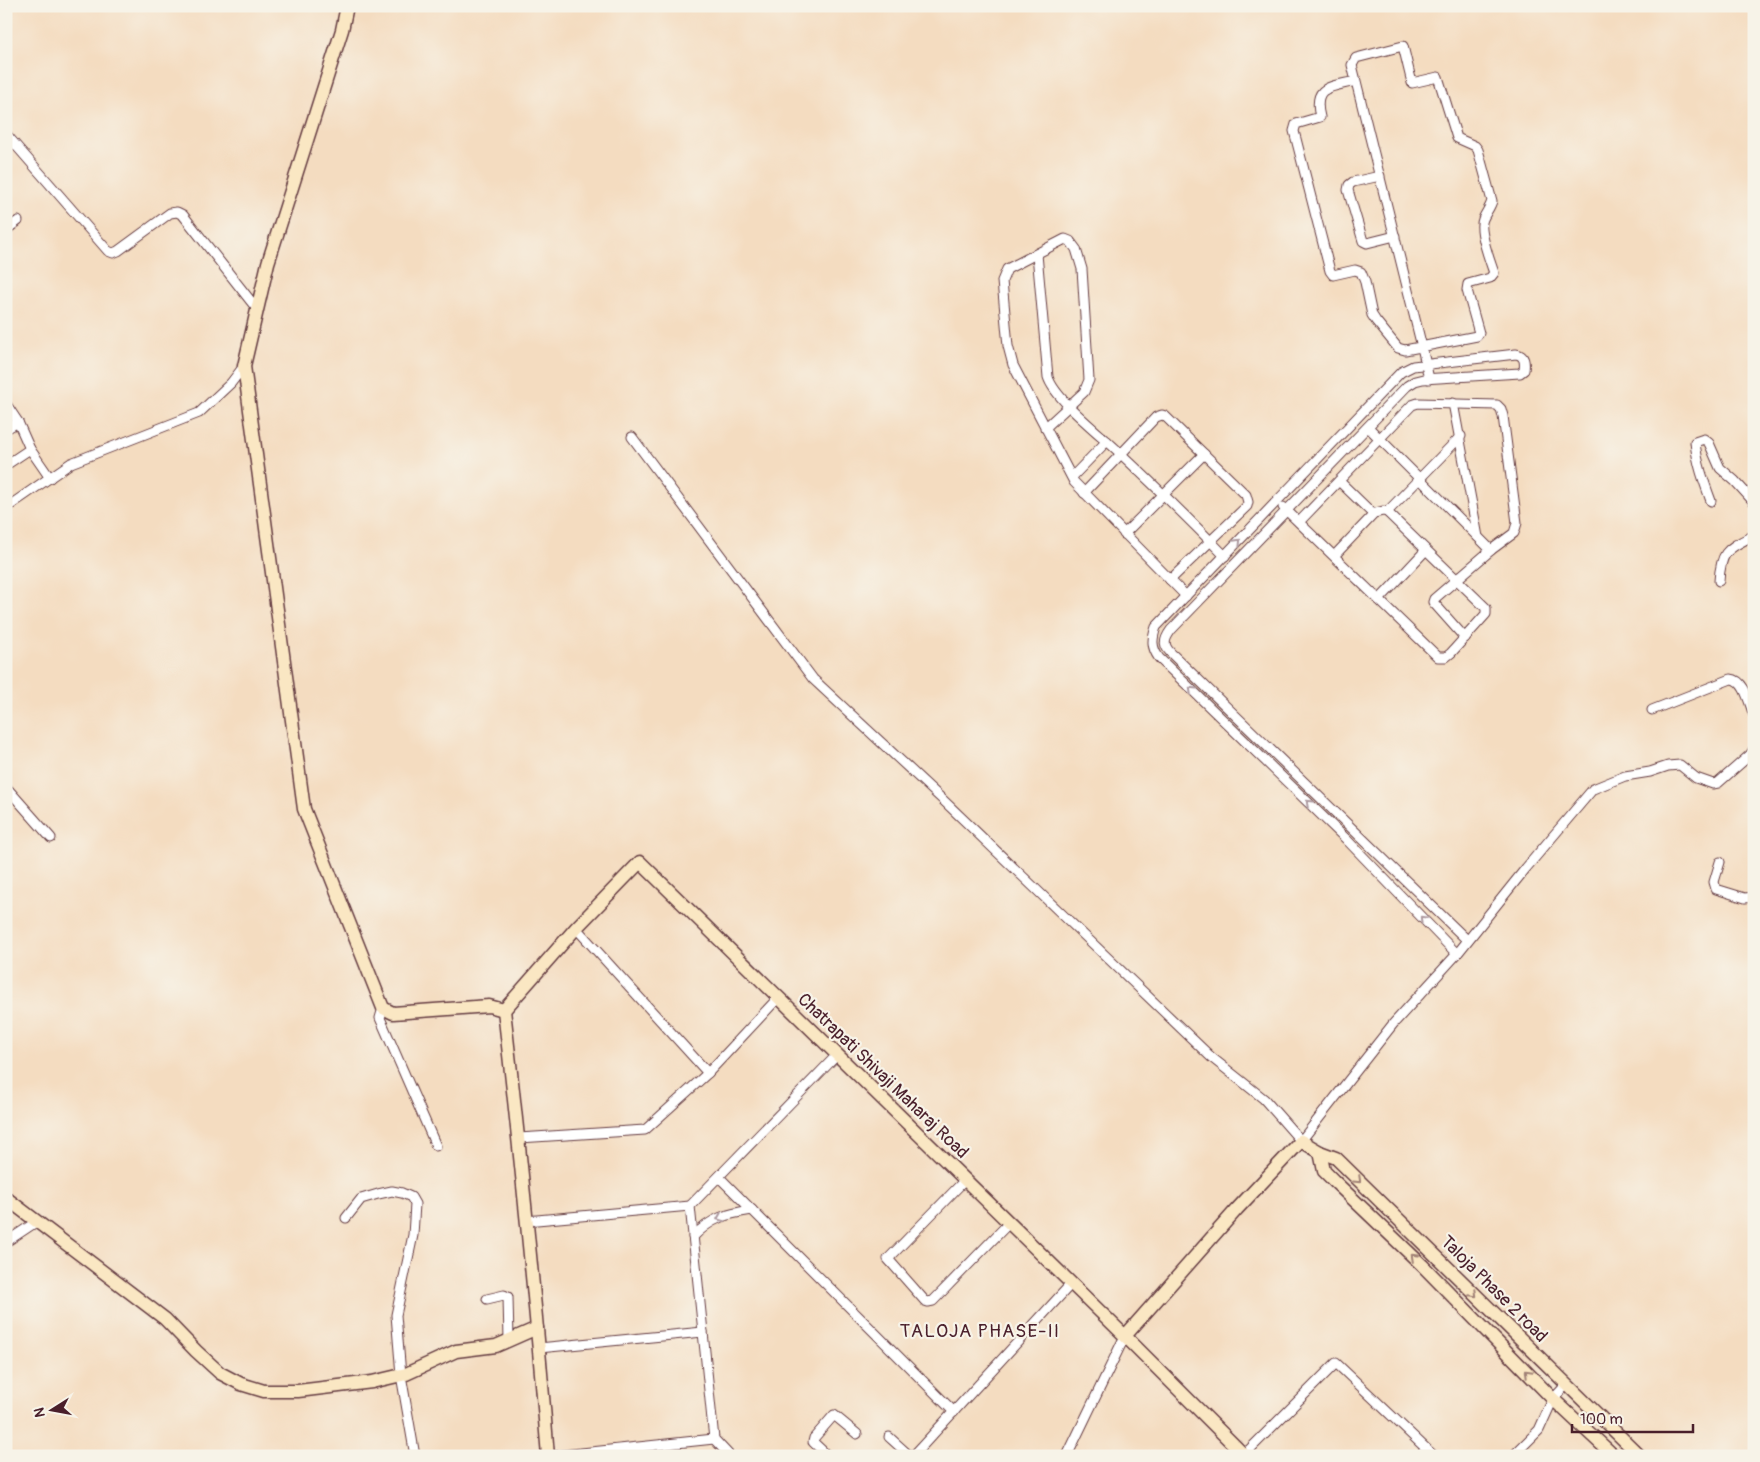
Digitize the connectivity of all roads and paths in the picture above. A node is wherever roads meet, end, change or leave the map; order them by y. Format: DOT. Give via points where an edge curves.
graph roads {
  1 [pos="347,6"];
  2 [pos="1356,81"];
  3 [pos="6,134"];
  4 [pos="1380,176"];
  5 [pos="18,221"];
  6 [pos="6,230"];
  7 [pos="1395,236"];
  8 [pos="1037,254"];
  9 [pos="257,309"];
  10 [pos="1422,347"];
  11 [pos="1494,358"];
  12 [pos="1427,365"];
  13 [pos="244,366"];
  14 [pos="1496,376"];
  15 [pos="1429,379"];
  16 [pos="1454,403"];
  17 [pos="6,404"];
  18 [pos="1070,406"];
  19 [pos="18,422"];
  20 [pos="1368,427"];
  21 [pos="1045,428"];
  22 [pos="6,429"];
  23 [pos="1461,436"];
  24 [pos="632,437"];
  25 [pos="1379,438"];
  26 [pos="1107,441"];
  27 [pos="30,449"];
  28 [pos="1121,454"];
  29 [pos="1204,454"];
  30 [pos="6,465"];
  31 [pos="1072,477"];
  32 [pos="50,478"];
  33 [pos="1420,479"];
  34 [pos="1339,481"];
  35 [pos="1084,493"];
  36 [pos="1163,494"];
  37 [pos="1711,501"];
  38 [pos="1277,502"];
  39 [pos="1754,502"];
  40 [pos="6,508"];
  41 [pos="1286,510"];
  42 [pos="1387,512"];
  43 [pos="1374,514"];
  44 [pos="1299,522"];
  45 [pos="1124,534"];
  46 [pos="1754,535"];
  47 [pos="1478,537"];
  48 [pos="1211,541"];
  49 [pos="1426,550"];
  50 [pos="1491,550"];
  51 [pos="1225,556"];
  52 [pos="1334,556"];
  53 [pos="1170,580"];
  54 [pos="1457,580"];
  55 [pos="1719,581"];
  56 [pos="1186,596"];
  57 [pos="1379,600"];
  58 [pos="1465,638"];
  59 [pos="1164,643"];
  60 [pos="1152,644"];
  61 [pos="1652,710"];
  62 [pos="1754,715"];
  63 [pos="1754,749"];
  64 [pos="6,787"];
  65 [pos="52,838"];
  66 [pos="1720,862"];
  67 [pos="1754,897"];
  68 [pos="576,928"];
  69 [pos="1468,940"];
  70 [pos="1457,954"];
  71 [pos="778,998"];
  72 [pos="383,1008"];
  73 [pos="504,1010"];
  74 [pos="837,1055"];
  75 [pos="708,1073"];
  76 [pos="518,1138"];
  77 [pos="1301,1140"];
  78 [pos="436,1146"];
  79 [pos="1320,1152"];
  80 [pos="719,1177"];
  81 [pos="964,1180"];
  82 [pos="6,1198"];
  83 [pos="690,1206"];
  84 [pos="752,1210"];
  85 [pos="346,1218"];
  86 [pos="526,1221"];
  87 [pos="36,1222"];
  88 [pos="1009,1223"];
  89 [pos="693,1237"];
  90 [pos="6,1242"];
  91 [pos="1071,1284"];
  92 [pos="486,1299"];
  93 [pos="537,1328"];
  94 [pos="703,1332"];
  95 [pos="1125,1336"];
  96 [pos="509,1340"];
  97 [pos="539,1348"];
  98 [pos="401,1375"];
  99 [pos="1566,1386"];
  100 [pos="1554,1399"];
  101 [pos="954,1412"];
  102 [pos="857,1434"];
  103 [pos="889,1437"];
  104 [pos="714,1440"];
  105 [pos="655,1445"];
  106 [pos="1244,1455"];
  107 [pos="415,1456"];
  108 [pos="548,1456"];
  109 [pos="553,1456"];
  110 [pos="655,1456"];
  111 [pos="730,1456"];
  112 [pos="828,1456"];
  113 [pos="912,1456"];
  114 [pos="1067,1456"];
  115 [pos="1434,1456"];
  116 [pos="1513,1456"];
  117 [pos="1614,1456"];
  118 [pos="1640,1456"];
  1 -- 9 [label="street"];
  2 -- 4 [label="street"];
  2 -- 10 [label="street" via="1326,88 1316,103 1320,117 1296,124 1295,140 1330,271 1333,275 1355,270 1360,272 1376,322 1398,348"];
  2 -- 10 [label="street" via="1352,66 1356,58 1403,46 1412,83 1438,78 1457,138 1478,150 1492,201 1482,220 1482,228 1494,273 1490,278 1468,284 1467,290 1479,333"];
  3 -- 9 [label="street" via="108,251 118,251 170,213 177,212 183,215"];
  4 -- 7 [label="street"];
  4 -- 7 [label="street" via="1353,182 1348,190 1363,241 1367,243"];
  5 -- 6 [label="street"];
  7 -- 10 [label="street"];
  8 -- 18 [label="street" via="1048,376"];
  8 -- 18 [label="street" via="1068,239 1076,250 1082,269 1089,380 1084,392"];
  8 -- 21 [label="street" via="1007,269 1002,281 1010,356"];
  9 -- 13 [label="street"];
  10 -- 12 [label="street"];
  11 -- 12 [label="street"];
  11 -- 14 [label="street"];
  11 -- 14 [label="street" via="1520,355 1525,364 1520,373"];
  12 -- 15 [label="street"];
  12 -- 38 [label="street" via="1413,366 1401,372"];
  13 -- 32 [label="street" via="199,413 71,463"];
  13 -- 72 [label="street" via="304,809"];
  14 -- 15 [label="street"];
  15 -- 20 [label="street" via="1407,386"];
  16 -- 23 [label="street"];
  16 -- 25 [label="street" via="1412,405"];
  16 -- 50 [label="street" via="1491,404 1501,409 1517,523 1514,533"];
  17 -- 19 [label="street"];
  18 -- 21 [label="street"];
  18 -- 26 [label="street"];
  19 -- 22 [label="street"];
  19 -- 27 [label="street"];
  20 -- 25 [label="street"];
  20 -- 41 [label="street"];
  21 -- 31 [label="street"];
  23 -- 33 [label="street"];
  23 -- 47 [label="street"];
  24 -- 77 [label="street" via="813,679 1211,1057 1264,1099"];
  25 -- 33 [label="street"];
  25 -- 34 [label="street"];
  26 -- 28 [label="street"];
  26 -- 31 [label="street"];
  27 -- 30 [label="street"];
  27 -- 32 [label="street"];
  28 -- 29 [label="street" via="1162,415"];
  28 -- 35 [label="street"];
  28 -- 36 [label="street"];
  29 -- 36 [label="street"];
  29 -- 48 [label="street" via="1246,495 1248,502"];
  31 -- 35 [label="street"];
  32 -- 40 [label="street"];
  33 -- 42 [label="street"];
  33 -- 47 [label="street"];
  34 -- 43 [label="street"];
  34 -- 44 [label="street"];
  35 -- 45 [label="street"];
  36 -- 45 [label="street"];
  36 -- 48 [label="street"];
  37 -- 39 [label="street" via="1695,442 1704,438 1720,468"];
  38 -- 41 [label="street"];
  51 -- 38 [label="street, one-way"];
  41 -- 44 [label="street"];
  41 -- 59 [label="street" via="1171,630"];
  42 -- 43 [label="street"];
  42 -- 49 [label="street"];
  43 -- 52 [label="street"];
  44 -- 52 [label="street"];
  45 -- 53 [label="street"];
  46 -- 55 [label="street" via="1726,552 1720,562"];
  47 -- 50 [label="street"];
  48 -- 51 [label="street"];
  48 -- 53 [label="street"];
  49 -- 54 [label="street"];
  49 -- 57 [label="street"];
  50 -- 54 [label="street"];
  51 -- 56 [label="street"];
  52 -- 57 [label="street"];
  53 -- 56 [label="street"];
  54 -- 58 [label="street" via="1487,612"];
  54 -- 58 [label="street" via="1433,602"];
  56 -- 60 [label="street" via="1156,627"];
  57 -- 58 [label="street" via="1438,657 1446,657"];
  59 -- 60 [label="street"];
  59 -- 69 [label="street"];
  70 -- 60 [label="street, one-way" via="1346,839 1159,658"];
  61 -- 62 [label="street" via="1731,679 1741,683"];
  63 -- 69 [label="street" via="1718,783 1696,778 1680,765 1625,776 1593,789"];
  64 -- 65 [label="street"];
  66 -- 67 [label="street" via="1714,882 1716,889 1745,898"];
  68 -- 71 [label="street, Chatrapati Shivaji Maharaj Road" via="640,862"];
  68 -- 73 [label="street, Chatrapati Shivaji Maharaj Road"];
  68 -- 75 [label="street"];
  69 -- 70 [label="street"];
  70 -- 77 [label="street" via="1393,1024"];
  71 -- 74 [label="street, Chatrapati Shivaji Maharaj Road"];
  71 -- 75 [label="street"];
  72 -- 73 [label="street" via="393,1014 489,1006"];
  72 -- 78 [label="street" via="380,1018"];
  73 -- 76 [label="street"];
  74 -- 80 [label="street"];
  74 -- 81 [label="street, Chatrapati Shivaji Maharaj Road"];
  75 -- 76 [label="street" via="645,1130"];
  76 -- 86 [label="street"];
  77 -- 79 [label="street, Taloja Phase 2 road"];
  77 -- 95 [label="street"];
  79 -- 99 [label="street, Taloja Phase 2 road, one-way" via="1336,1158"];
  100 -- 79 [label="street, Taloja Phase 2 road, one-way" via="1324,1171"];
  80 -- 83 [label="street"];
  80 -- 84 [label="street"];
  81 -- 88 [label="street, Chatrapati Shivaji Maharaj Road"];
  81 -- 88 [label="street" via="888,1260 925,1301 932,1301"];
  82 -- 87 [label="street"];
  83 -- 86 [label="street"];
  83 -- 89 [label="street"];
  84 -- 89 [label="street, one-way" via="717,1218"];
  84 -- 101 [label="street"];
  85 -- 98 [label="street" via="361,1199 392,1191 411,1197 415,1204 413,1234 396,1315"];
  86 -- 93 [label="street"];
  87 -- 90 [label="street"];
  87 -- 98 [label="street" via="166,1319 220,1373 241,1384 264,1391 298,1391"];
  88 -- 91 [label="street, Chatrapati Shivaji Maharaj Road"];
  89 -- 94 [label="street"];
  91 -- 95 [label="street, Chatrapati Shivaji Maharaj Road"];
  91 -- 101 [label="street"];
  92 -- 96 [label="street" via="508,1297"];
  93 -- 96 [label="street"];
  93 -- 97 [label="street"];
  94 -- 97 [label="street"];
  94 -- 104 [label="street"];
  95 -- 106 [label="street, Chatrapati Shivaji Maharaj Road"];
  95 -- 114 [label="street"];
  96 -- 98 [label="street" via="496,1346 456,1351"];
  97 -- 108 [label="street"];
  98 -- 107 [label="street"];
  99 -- 100 [label="street"];
  99 -- 118 [label="street, Taloja Phase 2 road"];
  100 -- 116 [label="street" via="1539,1430"];
  100 -- 117 [label="street, Taloja Phase 2 road"];
  101 -- 113 [label="street"];
  102 -- 112 [label="street" via="834,1415 813,1442"];
  103 -- 113 [label="street"];
  104 -- 105 [label="street"];
  104 -- 111 [label="street"];
  105 -- 109 [label="street"];
  105 -- 110 [label="street"];
  106 -- 115 [label="street" via="1336,1363"];
}
